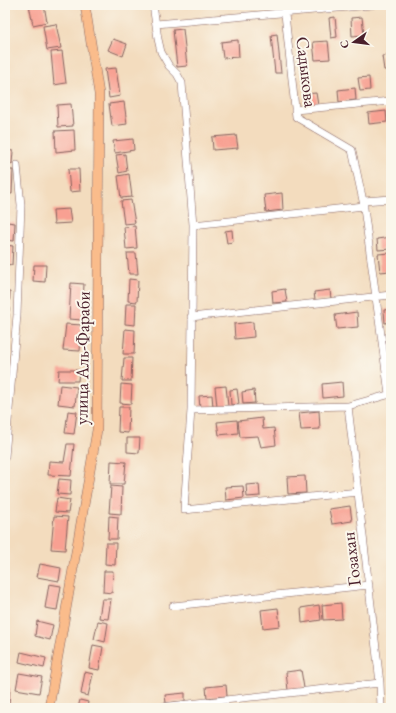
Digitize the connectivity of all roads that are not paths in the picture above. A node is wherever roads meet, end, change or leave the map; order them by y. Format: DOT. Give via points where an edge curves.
graph roads {
  1 [pos="85,5"];
  2 [pos="154,5"];
  3 [pos="372,5"];
  4 [pos="284,8"];
  5 [pos="156,24"];
  6 [pos="391,101"];
  7 [pos="295,110"];
  8 [pos="17,165"];
  9 [pos="391,199"];
  10 [pos="364,204"];
  11 [pos="193,225"];
  12 [pos="391,295"];
  13 [pos="376,297"];
  14 [pos="192,317"];
  15 [pos="8,391"];
  16 [pos="390,394"];
  17 [pos="348,406"];
  18 [pos="191,410"];
  19 [pos="5,457"];
  20 [pos="358,492"];
  21 [pos="369,585"];
  22 [pos="173,606"];
  23 [pos="380,683"];
  24 [pos="49,708"];
  25 [pos="152,708"];
  26 [pos="380,708"];
  1 -- 24 [label="main road, улица Аль-Фараби" via="100,94 97,430"];
  2 -- 5 [label="street"];
  3 -- 4 [label="street"];
  4 -- 5 [label="street"];
  4 -- 7 [label="street, Садыкова"];
  5 -- 11 [label="street" via="161,52 168,66 182,83"];
  6 -- 7 [label="street"];
  7 -- 10 [label="street, Садыкова" via="296,117 352,150"];
  8 -- 15 [label="street" via="21,204 17,315"];
  9 -- 10 [label="street"];
  10 -- 11 [label="street"];
  10 -- 13 [label="street, Садыкова"];
  11 -- 14 [label="street"];
  12 -- 13 [label="street"];
  13 -- 14 [label="street"];
  13 -- 16 [label="street, Садыкова"];
  14 -- 18 [label="street"];
  15 -- 19 [label="street"];
  16 -- 17 [label="street"];
  17 -- 18 [label="street"];
  17 -- 20 [label="street, Гозахан"];
  18 -- 20 [label="street" via="184,510"];
  20 -- 21 [label="street, Гозахан"];
  21 -- 22 [label="street"];
  21 -- 23 [label="street, Гозахан"];
  23 -- 25 [label="street"];
  23 -- 26 [label="street, Гозахан"];
}
